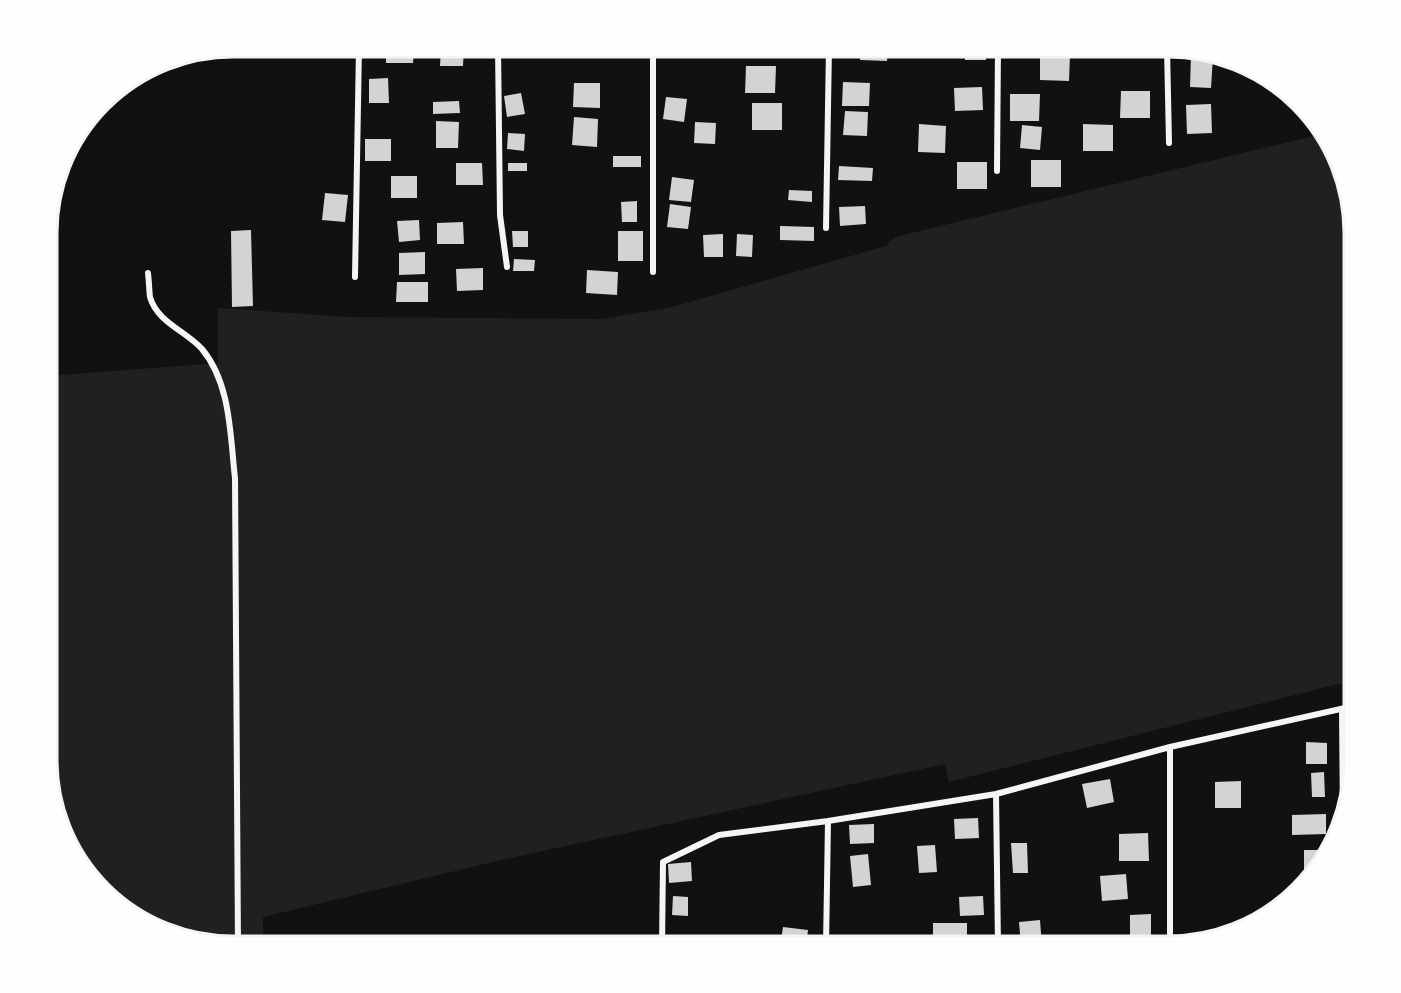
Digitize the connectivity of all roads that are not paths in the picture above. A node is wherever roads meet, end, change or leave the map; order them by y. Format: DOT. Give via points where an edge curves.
graph roads {
  1 [pos="359,57"];
  2 [pos="498,57"];
  3 [pos="654,57"];
  4 [pos="829,57"];
  5 [pos="998,57"];
  6 [pos="1167,57"];
  7 [pos="1169,143"];
  8 [pos="997,171"];
  9 [pos="826,228"];
  10 [pos="507,267"];
  11 [pos="653,272"];
  12 [pos="148,273"];
  13 [pos="355,277"];
  14 [pos="1342,709"];
  15 [pos="1170,747"];
  16 [pos="1343,782"];
  17 [pos="996,794"];
  18 [pos="828,821"];
  19 [pos="238,936"];
  20 [pos="662,936"];
  21 [pos="826,936"];
  22 [pos="998,936"];
  23 [pos="1170,936"];
  1 -- 13 [label="street"];
  2 -- 10 [label="street" via="500,215"];
  3 -- 11 [label="street"];
  4 -- 9 [label="street"];
  5 -- 8 [label="street"];
  6 -- 7 [label="street"];
  12 -- 19 [label="street" via="151,298 161,315 202,349 219,379 227,407 235,478"];
  14 -- 15 [label="street"];
  14 -- 16 [label="street"];
  15 -- 17 [label="street"];
  15 -- 23 [label="street"];
  17 -- 18 [label="street"];
  17 -- 22 [label="street"];
  18 -- 20 [label="street" via="719,835 663,862"];
  18 -- 21 [label="street"];
}
